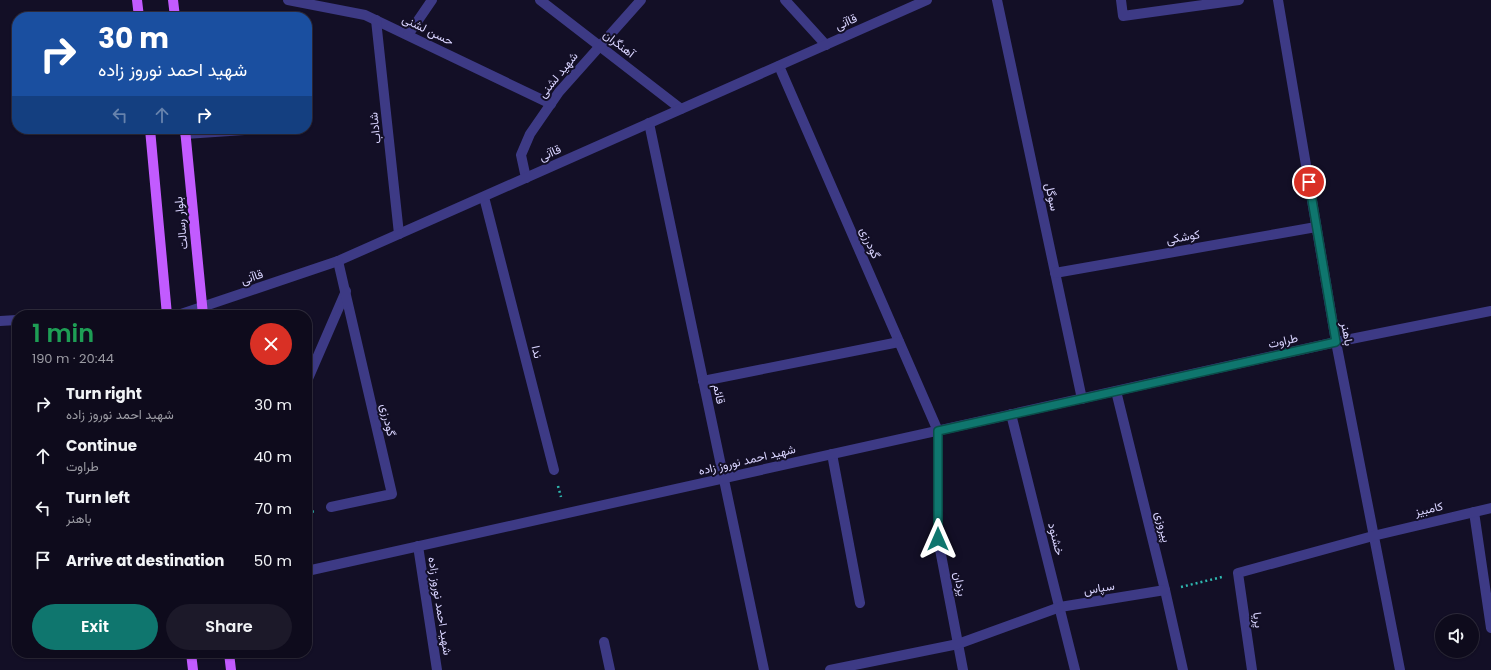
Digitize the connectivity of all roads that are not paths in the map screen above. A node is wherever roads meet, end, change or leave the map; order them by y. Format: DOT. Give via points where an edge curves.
graph roads {
  1 [pos="137,0"];
  2 [pos="173,0"];
  3 [pos="288,0"];
  4 [pos="432,0"];
  5 [pos="540,0"];
  6 [pos="641,0"];
  7 [pos="785,0"];
  8 [pos="927,0"];
  9 [pos="997,0"];
  10 [pos="1121,0"];
  11 [pos="1239,0"];
  12 [pos="1278,0"];
  13 [pos="138,12"];
  14 [pos="174,12"];
  15 [pos="376,20"];
  16 [pos="408,35"];
  17 [pos="826,45"];
  18 [pos="600,46"];
  19 [pos="779,66"];
  20 [pos="551,104"];
  21 [pos="681,109"];
  22 [pos="649,124"];
  23 [pos="150,134"];
  24 [pos="185,134"];
  25 [pos="526,178"];
  26 [pos="484,196"];
  27 [pos="1316,227"];
  28 [pos="399,234"];
  29 [pos="338,261"];
  30 [pos="1055,273"];
  31 [pos="346,291"];
  32 [pos="167,310"];
  33 [pos="203,310"];
  34 [pos="206,310"];
  35 [pos="1491,311"];
  36 [pos="12,320"];
  37 [pos="0,321"];
  38 [pos="899,342"];
  39 [pos="1336,342"];
  40 [pos="312,369"];
  41 [pos="703,381"];
  42 [pos="1116,391"];
  43 [pos="1082,399"];
  44 [pos="1011,414"];
  45 [pos="938,431"];
  46 [pos="832,454"];
  47 [pos="554,470"];
  48 [pos="724,478"];
  49 [pos="331,507"];
  50 [pos="1491,508"];
  51 [pos="1474,512"];
  52 [pos="1374,536"];
  53 [pos="418,546"];
  54 [pos="312,570"];
  55 [pos="1166,590"];
  56 [pos="860,603"];
  57 [pos="1060,608"];
  58 [pos="1491,628"];
  59 [pos="604,642"];
  60 [pos="958,644"];
  61 [pos="192,658"];
  62 [pos="230,658"];
  63 [pos="193,670"];
  64 [pos="232,670"];
  65 [pos="437,670"];
  66 [pos="610,670"];
  67 [pos="764,670"];
  68 [pos="830,670"];
  69 [pos="964,670"];
  70 [pos="1075,670"];
  71 [pos="1183,670"];
  72 [pos="1252,670"];
  73 [pos="1400,670"];
  1 -- 13 [label="main road"];
  2 -- 14 [label="main road"];
  3 -- 15 [label="street, حسن لشنی" via="365,15"];
  4 -- 16 [label="street"];
  5 -- 18 [label="street, آهنگران"];
  6 -- 18 [label="street, شهید لشنی"];
  7 -- 17 [label="street"];
  8 -- 17 [label="street, قاآنی"];
  9 -- 30 [label="street, سوگل"];
  10 -- 11 [label="street" via="1123,16"];
  12 -- 27 [label="street, باهنر"];
  15 -- 16 [label="street, حسن لشنی"];
  15 -- 28 [label="street, شاداب"];
  16 -- 20 [label="street, حسن لشنی"];
  17 -- 19 [label="street, قاآنی"];
  18 -- 20 [label="street, شهید لشنی" via="558,92"];
  18 -- 21 [label="street, آهنگران"];
  19 -- 21 [label="street, قاآنی"];
  19 -- 38 [label="street, گودرزی"];
  20 -- 25 [label="street, شهید لشنی" via="530,134 521,156"];
  21 -- 22 [label="street, قاآنی"];
  22 -- 25 [label="street, قاآنی"];
  22 -- 41 [label="street, قائم"];
  23 -- 32 [label="main road, بلوار رسالت"];
  24 -- 33 [label="main road, بلوار رسالت"];
  25 -- 26 [label="street, قاآنی"];
  26 -- 28 [label="street, قاآنی"];
  26 -- 47 [label="street, ندا"];
  27 -- 30 [label="street, کوشکی"];
  27 -- 39 [label="street, باهنر"];
  28 -- 29 [label="street, قاآنی"];
  29 -- 31 [label="street, گودرزی"];
  29 -- 34 [label="street, قاآنی"];
  30 -- 43 [label="street, سوگل"];
  31 -- 40 [label="street"];
  31 -- 49 [label="street, گودرزی" via="392,494"];
  35 -- 39 [label="street, طراوت"];
  36 -- 37 [label="street"];
  38 -- 41 [label="street"];
  38 -- 45 [label="street, گودرزی"];
  39 -- 42 [label="street, طراوت"];
  39 -- 52 [label="street, باهنر"];
  41 -- 48 [label="street, قائم"];
  42 -- 43 [label="street, طراوت"];
  42 -- 55 [label="street, پیروزی"];
  43 -- 44 [label="street, شهید احمد نوروز زاده"];
  44 -- 45 [label="street, شهید احمد نوروز زاده"];
  44 -- 57 [label="street, خشنود"];
  45 -- 46 [label="street, شهید احمد نوروز زاده"];
  45 -- 60 [label="street, یزدان" via="938,539"];
  46 -- 48 [label="street, شهید احمد نوروز زاده"];
  46 -- 56 [label="street"];
  48 -- 53 [label="street, شهید احمد نوروز زاده"];
  48 -- 67 [label="street, قائم"];
  50 -- 51 [label="street, کامبیز"];
  51 -- 52 [label="street, کامبیز"];
  51 -- 58 [label="street"];
  52 -- 72 [label="street, پریا" via="1238,573"];
  52 -- 73 [label="street, باهنر"];
  53 -- 54 [label="street, شهید احمد نوروز زاده"];
  53 -- 65 [label="street, شهید احمد نوروز زاده"];
  55 -- 57 [label="street, سپاس"];
  55 -- 71 [label="street, پیروزی"];
  57 -- 60 [label="street, سپاس"];
  57 -- 70 [label="street, خشنود"];
  59 -- 66 [label="street"];
  60 -- 68 [label="street, سپاس"];
  60 -- 69 [label="street, یزدان"];
  61 -- 63 [label="main road"];
  62 -- 64 [label="main road"];
}
